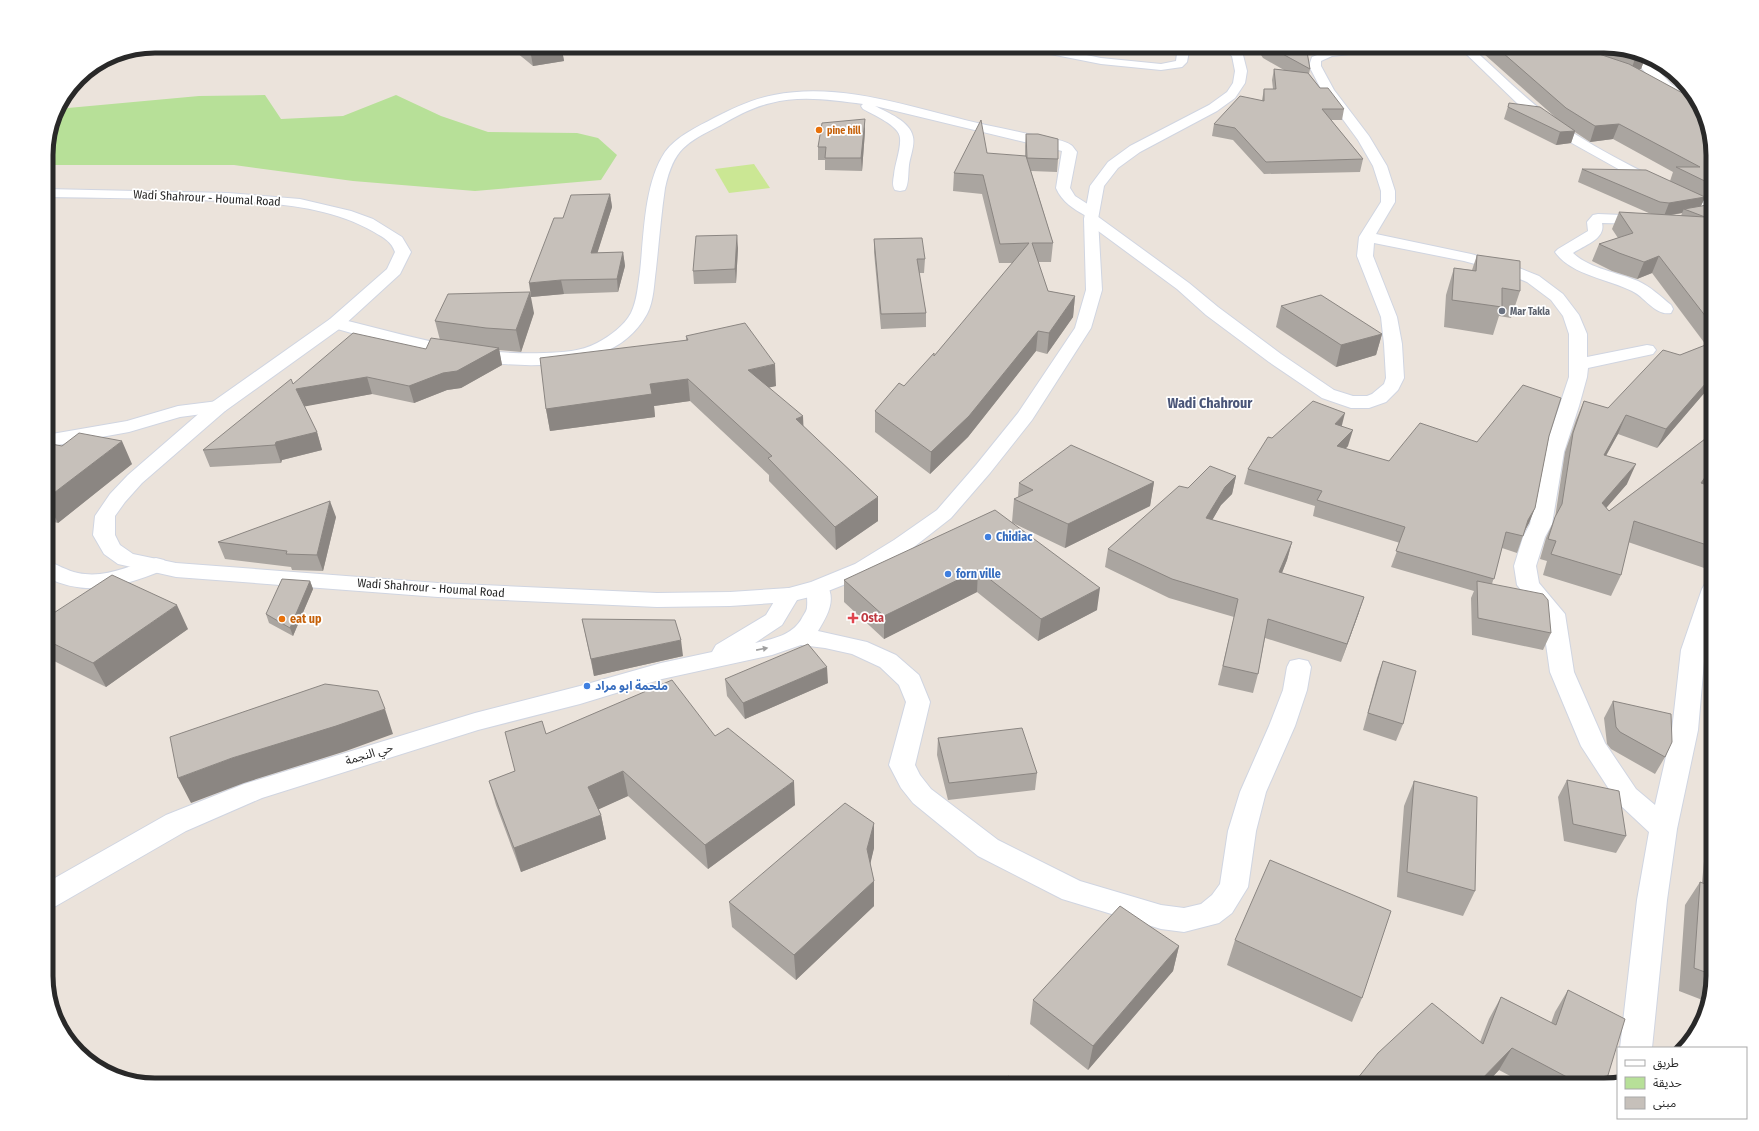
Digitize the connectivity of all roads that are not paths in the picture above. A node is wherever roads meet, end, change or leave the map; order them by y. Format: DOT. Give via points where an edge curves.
graph roads {
  1 [pos="1056,53"];
  2 [pos="1183,53"];
  3 [pos="1234,53"];
  4 [pos="1330,53"];
  5 [pos="1471,53"];
  6 [pos="1642,61"];
  7 [pos="1643,79"];
  8 [pos="1664,86"];
  9 [pos="851,99"];
  10 [pos="1692,104"];
  11 [pos="900,187"];
  12 [pos="53,193"];
  13 [pos="1706,207"];
  14 [pos="1706,215"];
  15 [pos="1091,216"];
  16 [pos="1692,218"];
  17 [pos="1664,222"];
  18 [pos="1367,237"];
  19 [pos="1665,309"];
  20 [pos="336,324"];
  21 [pos="1647,350"];
  22 [pos="1579,364"];
  23 [pos="218,407"];
  24 [pos="53,440"];
  25 [pos="156,565"];
  26 [pos="53,572"];
  27 [pos="818,588"];
  28 [pos="789,595"];
  29 [pos="1706,611"];
  30 [pos="799,637"];
  31 [pos="710,660"];
  32 [pos="1299,667"];
  33 [pos="1662,829"];
  34 [pos="53,893"];
  35 [pos="1636,1047"];
  1 -- 2 [label="street" via="1162,67 1178,65"];
  3 -- 15 [label="street, Wadi Shahrour - Houmal Road" via="1241,71 1239,83 1231,96 1134,149 1113,166 1097,186"];
  4 -- 18 [label="street" via="1316,59 1315,66 1328,91 1364,139 1386,180 1388,202"];
  5 -- 13 [label="street" via="1532,110 1564,133 1605,157"];
  6 -- 8 [label="street"];
  7 -- 8 [label="street"];
  8 -- 10 [label="street"];
  9 -- 11 [label="street" via="880,113 903,129 907,138"];
  9 -- 15 [label="street" via="894,105 1067,148 1070,152 1062,185 1066,196"];
  9 -- 20 [label="street" via="798,96 761,102 710,125 685,140 672,153 659,182 640,310 629,327 612,343 582,355 541,359 497,358 402,342"];
  12 -- 20 [label="street, Wadi Shahrour - Houmal Road" via="247,198 289,202 334,210 380,228 398,241 403,252 394,271"];
  14 -- 16 [label="street"];
  15 -- 18 [label="street" via="1275,358 1328,394 1351,402 1369,402 1378,398 1392,386 1395,378 1389,317 1365,256"];
  15 -- 27 [label="street, Wadi Shahrour - Houmal Road" via="1094,290 1083,328 1026,416 944,514 896,549 862,569"];
  17 -- 19 [label="street" via="1598,218 1594,222 1595,233 1563,252 1580,264 1641,289"];
  18 -- 22 [label="street" via="1466,257 1503,267 1533,279 1557,297 1572,315 1578,334"];
  20 -- 23 [label="street, Wadi Shahrour - Houmal Road"];
  21 -- 22 [label="street"];
  22 -- 33 [label="street" via="1570,406 1554,452 1541,524 1525,566 1528,585 1554,614 1562,672 1594,746 1627,796"];
  23 -- 24 [label="street" via="178,412 129,426"];
  23 -- 25 [label="street, Wadi Shahrour - Houmal Road" via="135,479 117,498 106,516 104,535 112,549 126,559"];
  25 -- 26 [label="street" via="118,579 99,582 62,578"];
  25 -- 28 [label="street, Wadi Shahrour - Houmal Road" via="176,570 438,590 657,600"];
  27 -- 28 [label="street, Wadi Shahrour - Houmal Road"];
  27 -- 30 [label="street" via="819,609"];
  28 -- 31 [label="street" via="774,620"];
  29 -- 33 [label="street" via="1694,650 1685,730"];
  31 -- 30 [label="street, one-way" via="772,647"];
  30 -- 32 [label="street" via="859,648 888,661 910,681 918,702 914,726 902,765 922,796 988,848 1072,891 1154,915 1184,920 1209,914 1222,904 1234,887 1242,831 1267,759 1282,726"];
  31 -- 34 [label="street, حي النجمة" via="475,722 253,791 176,823"];
  33 -- 35 [label="street"];
}
